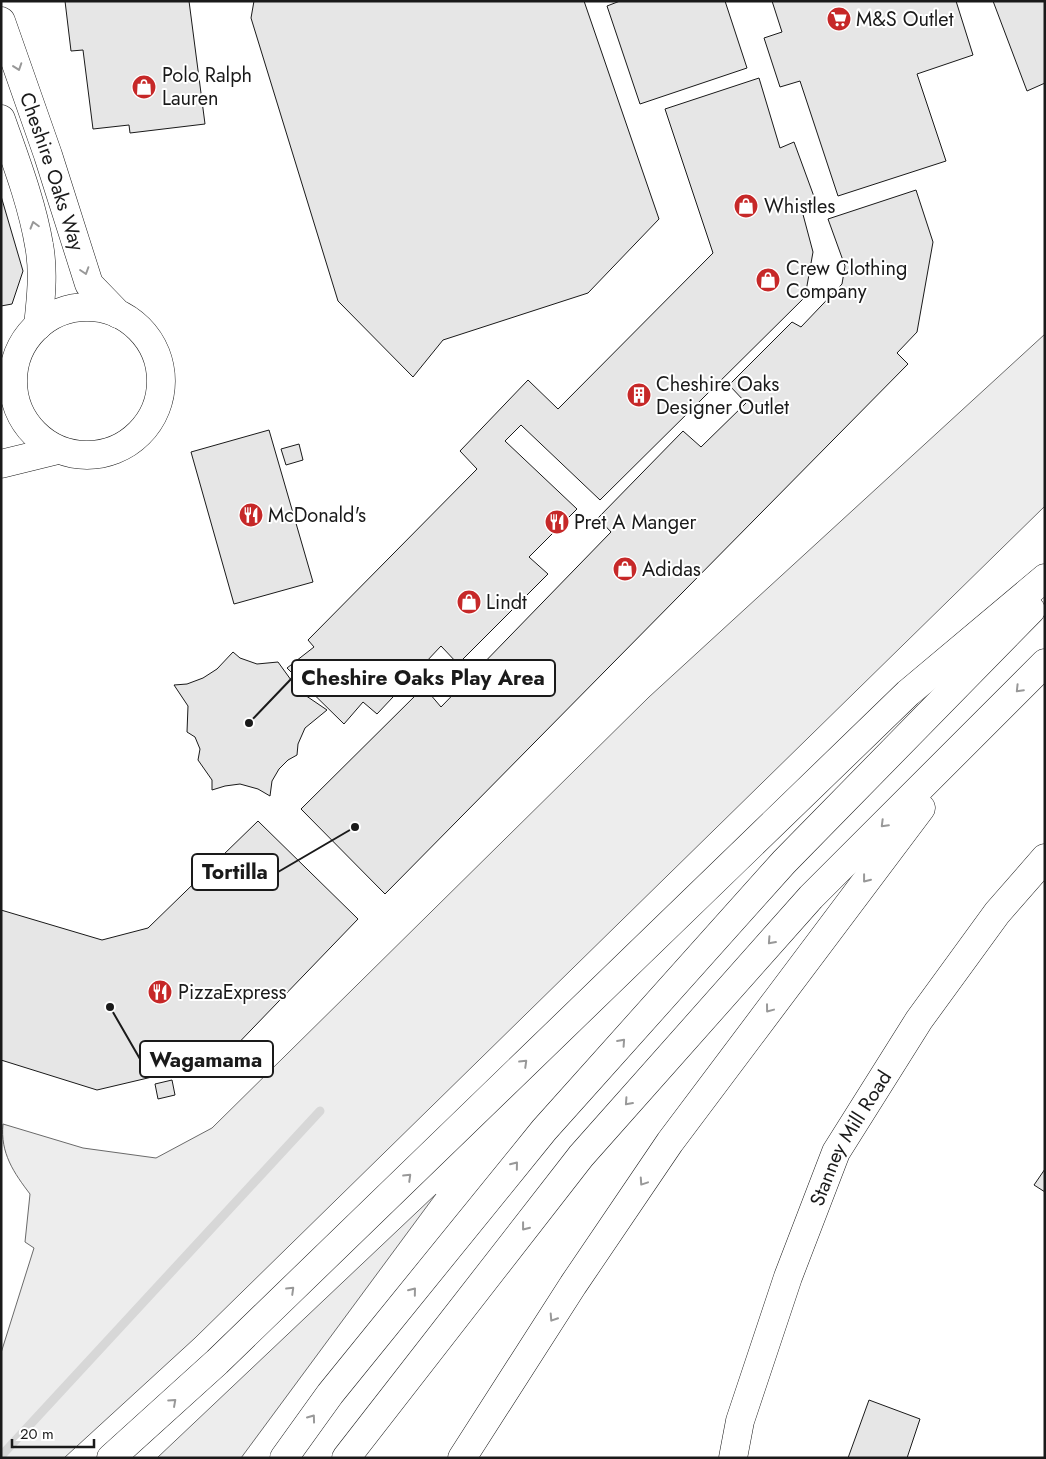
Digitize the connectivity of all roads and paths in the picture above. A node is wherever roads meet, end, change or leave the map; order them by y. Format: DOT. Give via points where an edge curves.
graph roads {
  1 [pos="1,21"];
  2 [pos="1,119"];
  3 [pos="118,314"];
  4 [pos="38,326"];
  5 [pos="8,378"];
  6 [pos="58,450"];
  7 [pos="1,464"];
  8 [pos="1045,578"];
  9 [pos="1045,596"];
  10 [pos="1045,662"];
  11 [pos="993,716"];
  12 [pos="1045,858"];
  13 [pos="111,1458"];
  14 [pos="284,1458"];
  15 [pos="346,1458"];
  16 [pos="462,1458"];
  17 [pos="733,1458"];
  1 -- 3 [label="main road, Cheshire Oaks Way, one-way" via="89,284"];
  4 -- 2 [label="main road, Cheshire Oaks Way, one-way" via="42,290 39,245"];
  3 -- 4 [label="main road" via="84,307 60,312"];
  3 -- 6 [label="main road" via="143,333 156,354 161,377 155,411 141,432 120,448 88,456"];
  4 -- 5 [label="main road" via="20,350"];
  5 -- 6 [label="main road" via="16,405 28,426 42,441"];
  6 -- 7 [label="main road"];
  13 -- 8 [label="main road, one-way" via="217,1362 908,692"];
  14 -- 9 [label="main road, one-way" via="330,1394 544,1130 784,862"];
  10 -- 11 [label="main road, one-way"];
  11 -- 15 [label="main road, one-way" via="810,897 581,1156"];
  11 -- 16 [label="main road, one-way" via="863,882 670,1142"];
  12 -- 17 [label="main road, Stanney Mill Road" via="996,913 919,1020 836,1152 788,1277 740,1421"];
}
